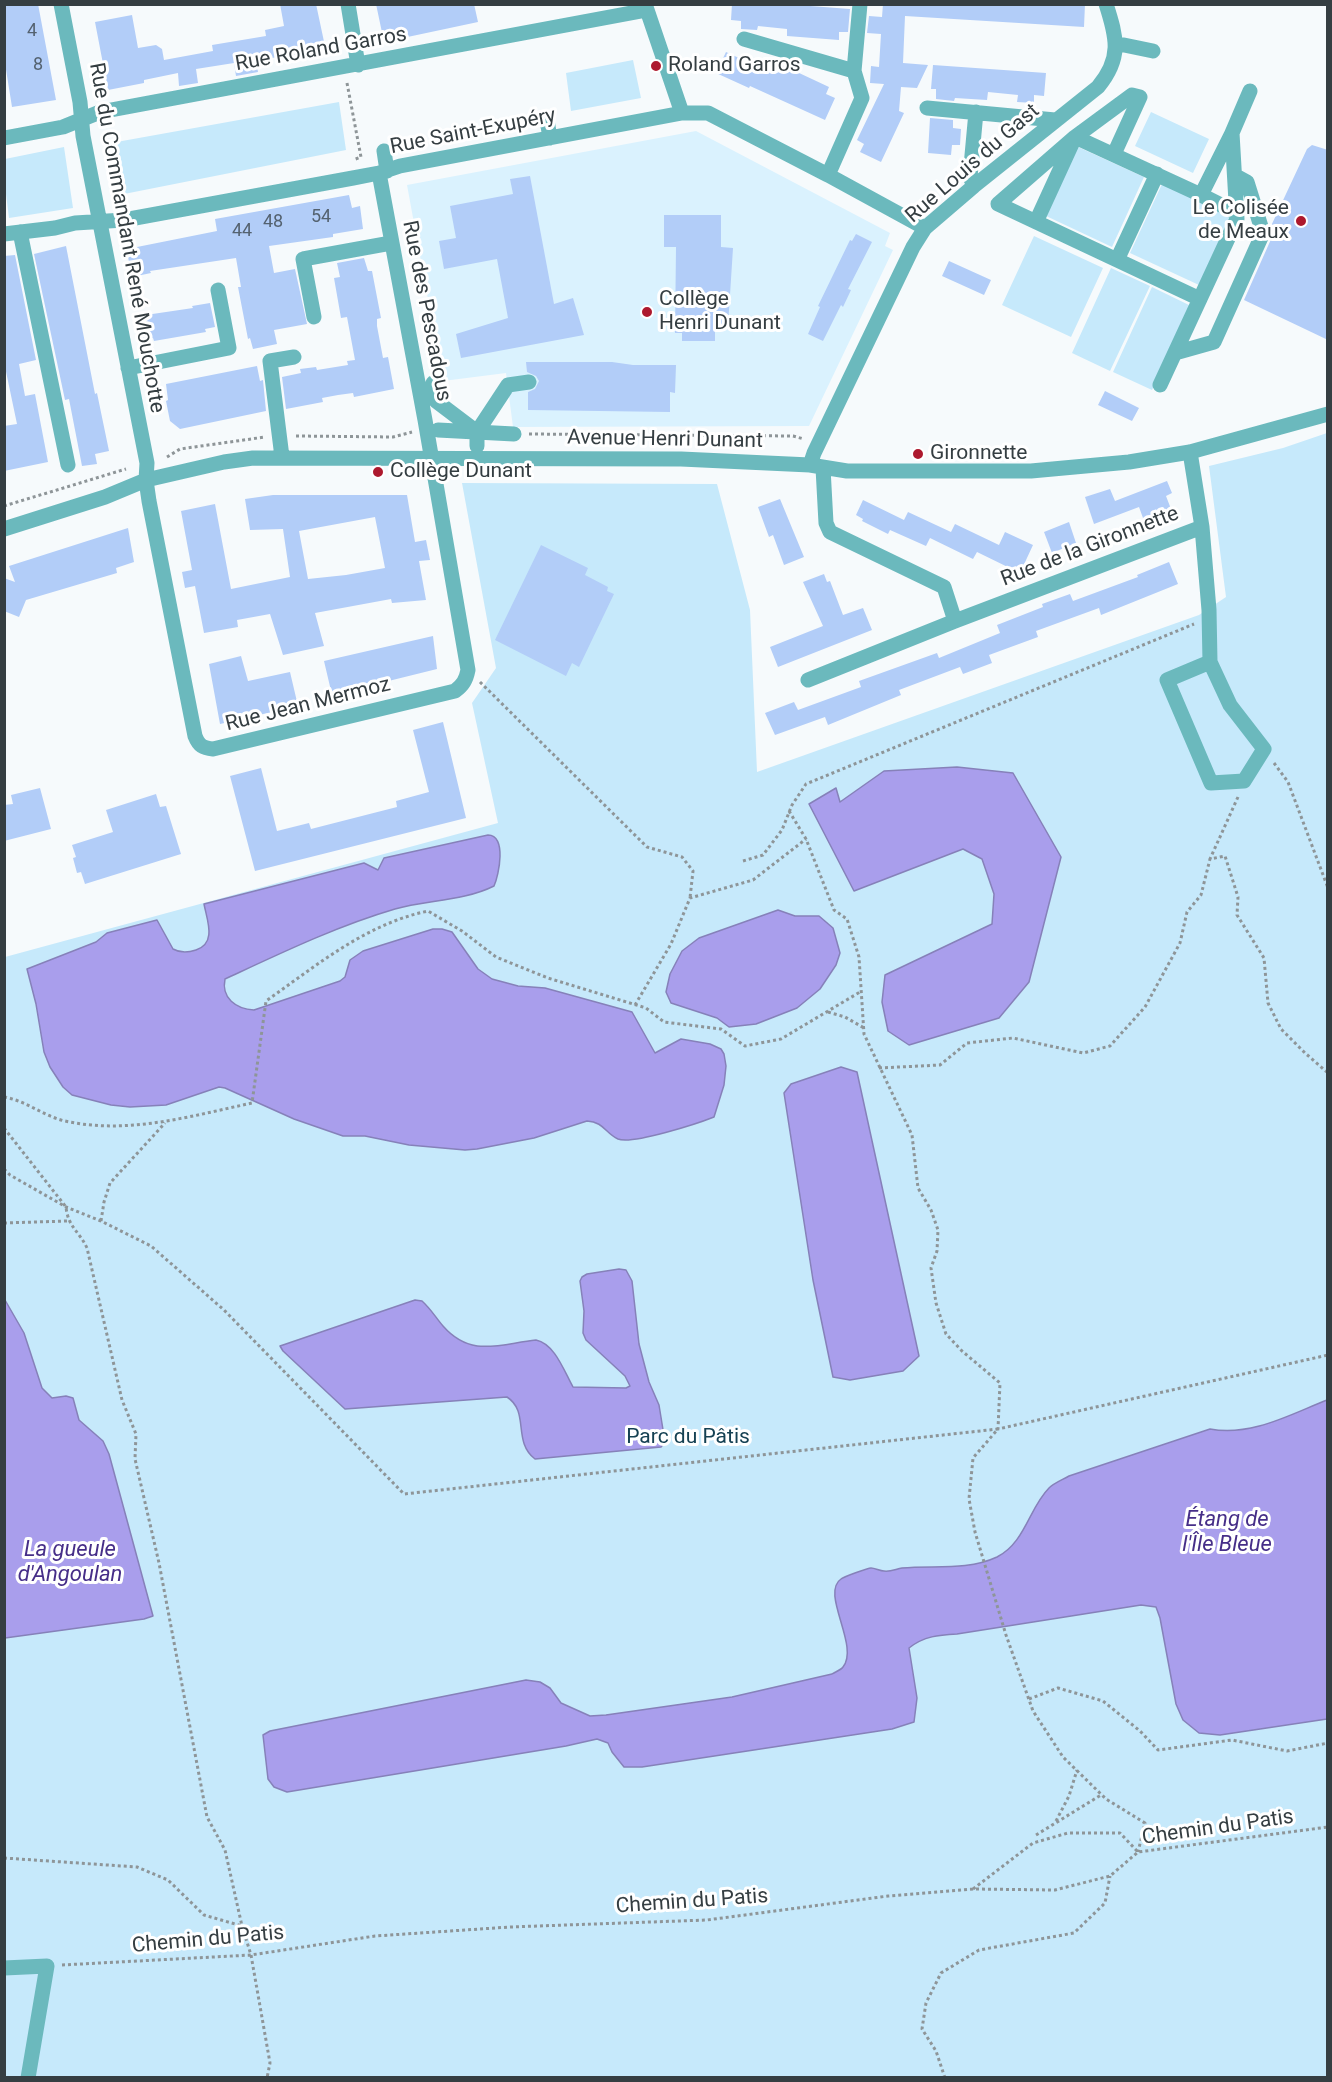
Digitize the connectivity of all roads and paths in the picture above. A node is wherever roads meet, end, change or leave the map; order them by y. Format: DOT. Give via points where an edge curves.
graph roads {
  1 [pos="61,4"];
  2 [pos="348,4"];
  3 [pos="861,4"];
  4 [pos="1106,4"];
  5 [pos="646,7"];
  6 [pos="744,39"];
  7 [pos="1116,45"];
  8 [pos="1153,51"];
  9 [pos="351,66"];
  10 [pos="854,71"];
  11 [pos="1250,91"];
  12 [pos="927,108"];
  13 [pos="976,112"];
  14 [pos="682,113"];
  15 [pos="82,118"];
  16 [pos="547,120"];
  17 [pos="1055,120"];
  18 [pos="1232,133"];
  19 [pos="1075,137"];
  20 [pos="4,138"];
  21 [pos="550,138"];
  22 [pos="384,151"];
  23 [pos="1114,154"];
  24 [pos="351,168"];
  25 [pos="383,172"];
  26 [pos="1157,174"];
  27 [pos="828,175"];
  28 [pos="1236,176"];
  29 [pos="974,186"];
  30 [pos="1201,195"];
  31 [pos="1237,213"];
  32 [pos="101,222"];
  33 [pos="1036,222"];
  34 [pos="926,228"];
  35 [pos="12,233"];
  36 [pos="391,243"];
  37 [pos="1117,260"];
  38 [pos="218,290"];
  39 [pos="1200,299"];
  40 [pos="314,317"];
  41 [pos="1175,353"];
  42 [pos="294,357"];
  43 [pos="128,368"];
  44 [pos="433,382"];
  45 [pos="529,382"];
  46 [pos="1160,386"];
  47 [pos="1328,414"];
  48 [pos="438,430"];
  49 [pos="413,432"];
  50 [pos="514,434"];
  51 [pos="288,436"];
  52 [pos="273,437"];
  53 [pos="477,439"];
  54 [pos="808,440"];
  55 [pos="1190,452"];
  56 [pos="282,457"];
  57 [pos="431,457"];
  58 [pos="163,459"];
  59 [pos="68,465"];
  60 [pos="817,466"];
  61 [pos="131,467"];
  62 [pos="146,480"];
  63 [pos="4,506"];
  64 [pos="1202,527"];
  65 [pos="4,529"];
  66 [pos="1209,618"];
  67 [pos="955,621"];
  68 [pos="1210,662"];
  69 [pos="468,670"];
  70 [pos="808,680"];
  71 [pos="1264,749"];
  72 [pos="1249,774"];
  73 [pos="789,811"];
  74 [pos="806,839"];
  75 [pos="1210,859"];
  76 [pos="743,861"];
  77 [pos="1328,888"];
  78 [pos="690,898"];
  79 [pos="860,992"];
  80 [pos="635,1005"];
  81 [pos="827,1011"];
  82 [pos="864,1028"];
  83 [pos="879,1068"];
  84 [pos="1328,1073"];
  85 [pos="4,1097"];
  86 [pos="166,1122"];
  87 [pos="4,1128"];
  88 [pos="4,1169"];
  89 [pos="66,1207"];
  90 [pos="67,1221"];
  91 [pos="101,1221"];
  92 [pos="4,1222"];
  93 [pos="1328,1355"];
  94 [pos="998,1429"];
  95 [pos="1029,1699"];
  96 [pos="1328,1743"];
  97 [pos="1077,1770"];
  98 [pos="1101,1794"];
  99 [pos="1056,1823"];
  100 [pos="1328,1827"];
  101 [pos="1036,1835"];
  102 [pos="1138,1852"];
  103 [pos="4,1858"];
  104 [pos="1110,1876"];
  105 [pos="972,1889"];
  106 [pos="242,1926"];
  107 [pos="251,1955"];
  108 [pos="47,1966"];
  109 [pos="4,1968"];
  110 [pos="28,2078"];
  111 [pos="267,2078"];
  112 [pos="945,2078"];
  1 -- 15 [label="street, Rue du Commandant René Mouchotte"];
  2 -- 9 [label="street"];
  3 -- 10 [label="street"];
  4 -- 7 [label="street, Rue Louis du Gast"];
  5 -- 9 [label="street, Rue Roland Garros"];
  5 -- 14 [label="street"];
  6 -- 10 [label="street"];
  7 -- 8 [label="street"];
  7 -- 17 [label="street, Rue Louis du Gast" via="1108,75"];
  9 -- 15 [label="street, Rue Roland Garros"];
  9 -- 24 [label="path" via="361,157 350,161"];
  10 -- 27 [label="street" via="862,98"];
  11 -- 18 [label="street"];
  12 -- 13 [label="street"];
  13 -- 17 [label="street"];
  13 -- 29 [label="street" via="970,177"];
  14 -- 21 [label="street, Rue Saint-Exupéry"];
  14 -- 27 [label="street, Rue Saint-Exupéry" via="708,113"];
  15 -- 20 [label="street, Rue Roland Garros" via="63,127"];
  15 -- 32 [label="street, Rue du Commandant René Mouchotte"];
  16 -- 21 [label="street"];
  17 -- 29 [label="street, Rue Louis du Gast"];
  18 -- 28 [label="street"];
  18 -- 30 [label="street"];
  19 -- 23 [label="street"];
  19 -- 23 [label="street" via="1132,94 1140,98"];
  19 -- 33 [label="street"];
  19 -- 33 [label="street" via="998,204"];
  21 -- 25 [label="street, Rue Saint-Exupéry"];
  22 -- 25 [label="street, Rue des Pescadous"];
  23 -- 26 [label="street"];
  25 -- 32 [label="street, Rue Saint-Exupéry"];
  25 -- 36 [label="street, Rue des Pescadous"];
  26 -- 30 [label="street"];
  26 -- 37 [label="street"];
  27 -- 34 [label="street, Rue Saint-Exupéry"];
  28 -- 31 [label="street"];
  28 -- 41 [label="street" via="1247,182 1263,233 1214,342"];
  29 -- 34 [label="street, Rue Louis du Gast"];
  30 -- 31 [label="street"];
  31 -- 39 [label="street"];
  32 -- 35 [label="street, Rue Saint-Exupéry"];
  32 -- 43 [label="street, Rue du Commandant René Mouchotte"];
  33 -- 37 [label="street"];
  34 -- 60 [label="street, Rue Louis du Gast" via="913,247 814,453"];
  35 -- 59 [label="street"];
  36 -- 40 [label="street" via="303,258"];
  36 -- 57 [label="street, Rue des Pescadous"];
  37 -- 39 [label="street"];
  38 -- 43 [label="street" via="229,348"];
  39 -- 41 [label="street"];
  41 -- 46 [label="street"];
  42 -- 56 [label="street" via="270,361"];
  43 -- 62 [label="street, Rue du Commandant René Mouchotte" via="147,464"];
  44 -- 53 [label="street" via="434,402"];
  45 -- 53 [label="street" via="508,385"];
  47 -- 55 [label="street, Avenue Henri Dunant"];
  48 -- 53 [label="street"];
  49 -- 51 [label="path" via="393,437"];
  50 -- 53 [label="street"];
  50 -- 54 [label="path" via="793,436"];
  52 -- 58 [label="path" via="180,449"];
  55 -- 60 [label="street, Avenue Henri Dunant" via="1031,471 847,471"];
  55 -- 64 [label="street, Rue de la Gironnette"];
  56 -- 57 [label="street, Avenue Henri Dunant"];
  56 -- 62 [label="street, Avenue Henri Dunant" via="224,462"];
  57 -- 60 [label="street, Avenue Henri Dunant" via="681,459"];
  57 -- 69 [label="street"];
  60 -- 67 [label="street" via="830,532 897,570 944,587"];
  61 -- 63 [label="path"];
  62 -- 65 [label="street, Avenue Henri Dunant"];
  62 -- 69 [label="street, Rue Jean Mermoz" via="195,736 204,748 455,691 462,686"];
  64 -- 66 [label="street"];
  64 -- 67 [label="street, Rue de la Gironnette"];
  66 -- 68 [label="street"];
  66 -- 73 [label="path" via="806,784"];
  67 -- 70 [label="street, Rue de la Gironnette"];
  68 -- 71 [label="street" via="1230,705"];
  68 -- 72 [label="street" via="1167,680 1211,783 1244,781"];
  69 -- 78 [label="path" via="647,847 682,857 693,871"];
  71 -- 72 [label="street"];
  71 -- 77 [label="path" via="1288,782"];
  72 -- 75 [label="path"];
  73 -- 74 [label="path"];
  73 -- 76 [label="path" via="782,830 763,855"];
  74 -- 78 [label="path" via="753,880"];
  74 -- 79 [label="path" via="834,910 847,919 859,957"];
  75 -- 83 [label="path" via="1201,895 1187,912 1180,944 1145,1007 1110,1046 1083,1053 1013,1038 967,1043 940,1065"];
  75 -- 84 [label="path" via="1225,856 1238,897 1237,915 1264,958 1268,1003 1281,1029"];
  78 -- 80 [label="path" via="671,944"];
  79 -- 81 [label="path"];
  79 -- 82 [label="path"];
  80 -- 81 [label="path" via="664,1022 721,1029 745,1046 781,1039"];
  80 -- 86 [label="path" via="496,957 428,911 403,916 346,944 266,1001 252,1103"];
  81 -- 82 [label="path"];
  82 -- 83 [label="path"];
  83 -- 94 [label="path" via="912,1135 918,1188 938,1230 931,1268 946,1334 1000,1383"];
  85 -- 86 [label="path" via="20,1100 63,1120 116,1127"];
  86 -- 91 [label="path" via="110,1183"];
  87 -- 89 [label="path"];
  88 -- 89 [label="path"];
  89 -- 90 [label="path"];
  89 -- 91 [label="path"];
  90 -- 92 [label="path"];
  90 -- 106 [label="path" via="87,1248 122,1400 136,1434 135,1459 159,1563 207,1817 225,1850"];
  91 -- 94 [label="path" via="151,1246 224,1310 404,1494"];
  93 -- 94 [label="path"];
  94 -- 95 [label="path" via="973,1458 969,1499 975,1532"];
  95 -- 96 [label="path" via="1058,1689 1103,1701 1158,1750 1232,1740 1287,1751"];
  95 -- 97 [label="path" via="1063,1757"];
  97 -- 98 [label="path"];
  97 -- 99 [label="path"];
  98 -- 99 [label="path"];
  98 -- 102 [label="path" via="1145,1823"];
  99 -- 101 [label="path"];
  100 -- 102 [label="path, Chemin du Patis"];
  102 -- 104 [label="path, Chemin du Patis"];
  102 -- 105 [label="path" via="1120,1833 1068,1833 1033,1843"];
  103 -- 106 [label="path" via="137,1867 168,1880 204,1916"];
  104 -- 105 [label="path, Chemin du Patis" via="1055,1890"];
  104 -- 112 [label="path" via="1105,1903 1074,1933 979,1950 940,1973 926,2003 922,2029 936,2051"];
  105 -- 107 [label="path, Chemin du Patis" via="707,1920 375,1936"];
  106 -- 107 [label="path"];
  107 -- 108 [label="path, Chemin du Patis"];
  107 -- 111 [label="path" via="270,2063"];
  108 -- 109 [label="street"];
  108 -- 110 [label="street"];
}
